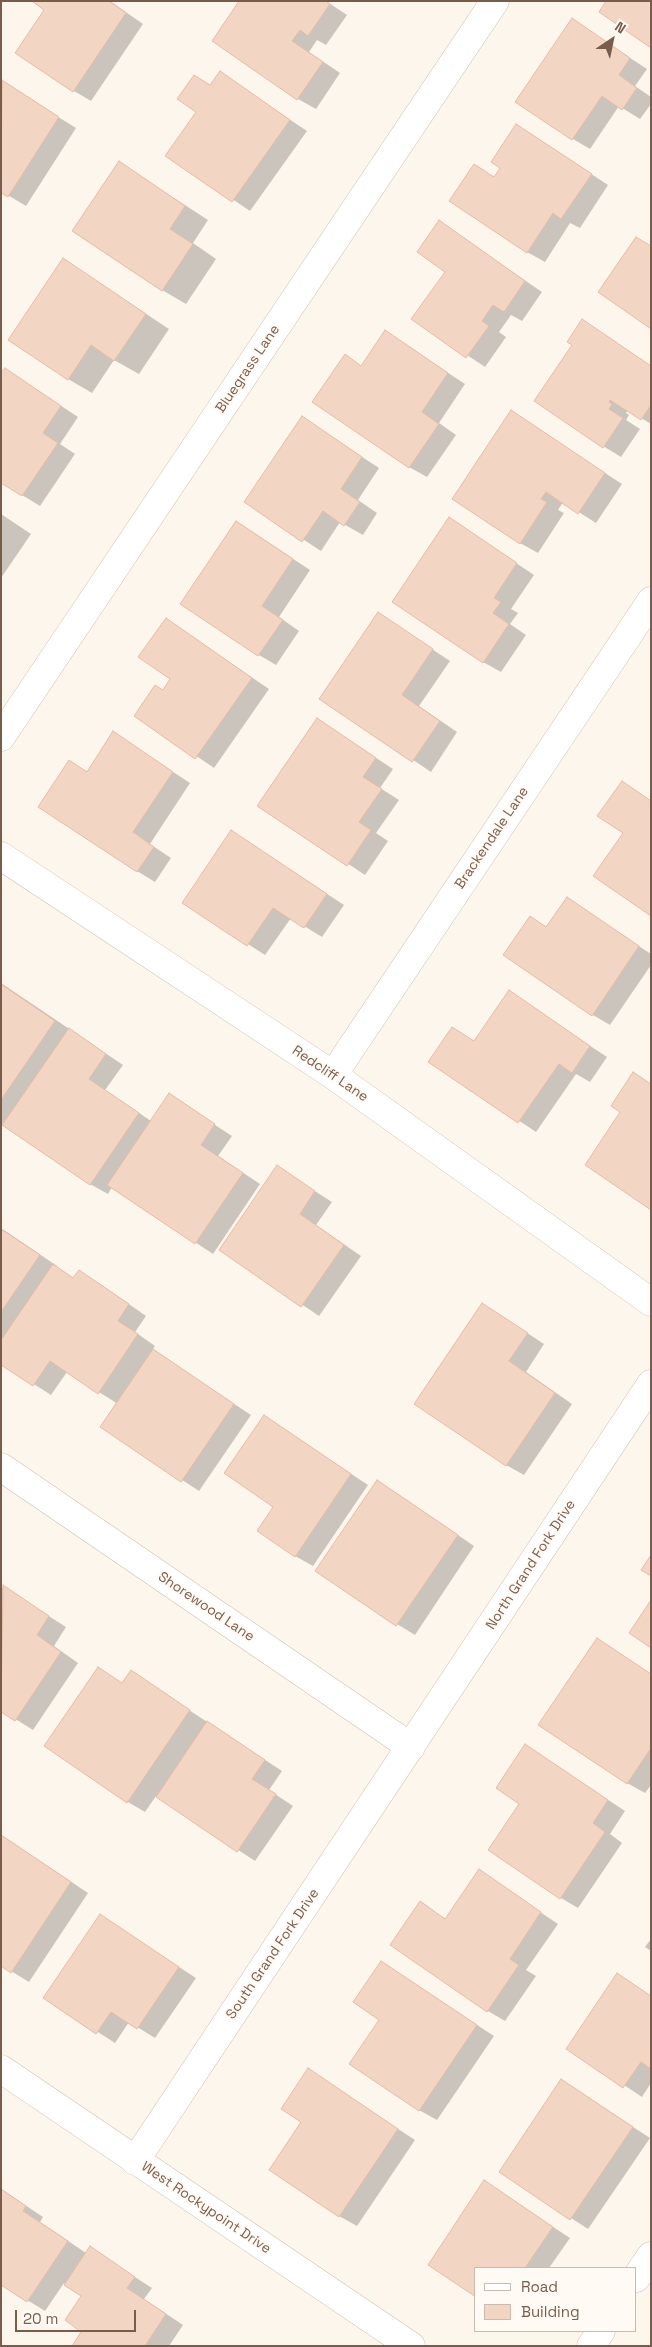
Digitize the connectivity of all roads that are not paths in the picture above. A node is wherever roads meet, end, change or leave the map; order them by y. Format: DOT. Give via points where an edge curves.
graph roads {
  1 [pos="494,1"];
  2 [pos="651,601"];
  3 [pos="1,737"];
  4 [pos="1,856"];
  5 [pos="333,1075"];
  6 [pos="651,1302"];
  7 [pos="651,1384"];
  8 [pos="1,1467"];
  9 [pos="411,1747"];
  10 [pos="1,2069"];
  11 [pos="135,2161"];
  12 [pos="651,2256"];
  13 [pos="637,2277"];
  14 [pos="600,2332"];
  15 [pos="411,2346"];
  16 [pos="591,2346"];
  1 -- 3 [label="street, Bluegrass Lane"];
  2 -- 5 [label="street, Brackendale Lane"];
  4 -- 5 [label="street, Redcliff Lane"];
  5 -- 6 [label="street, Redcliff Lane"];
  7 -- 9 [label="street, North Grand Fork Drive"];
  8 -- 9 [label="street, Shorewood Lane"];
  9 -- 11 [label="street, South Grand Fork Drive"];
  10 -- 11 [label="street, West Rockypoint Drive"];
  11 -- 15 [label="street, West Rockypoint Drive"];
  12 -- 13 [label="street"];
  14 -- 16 [label="street"];
}
